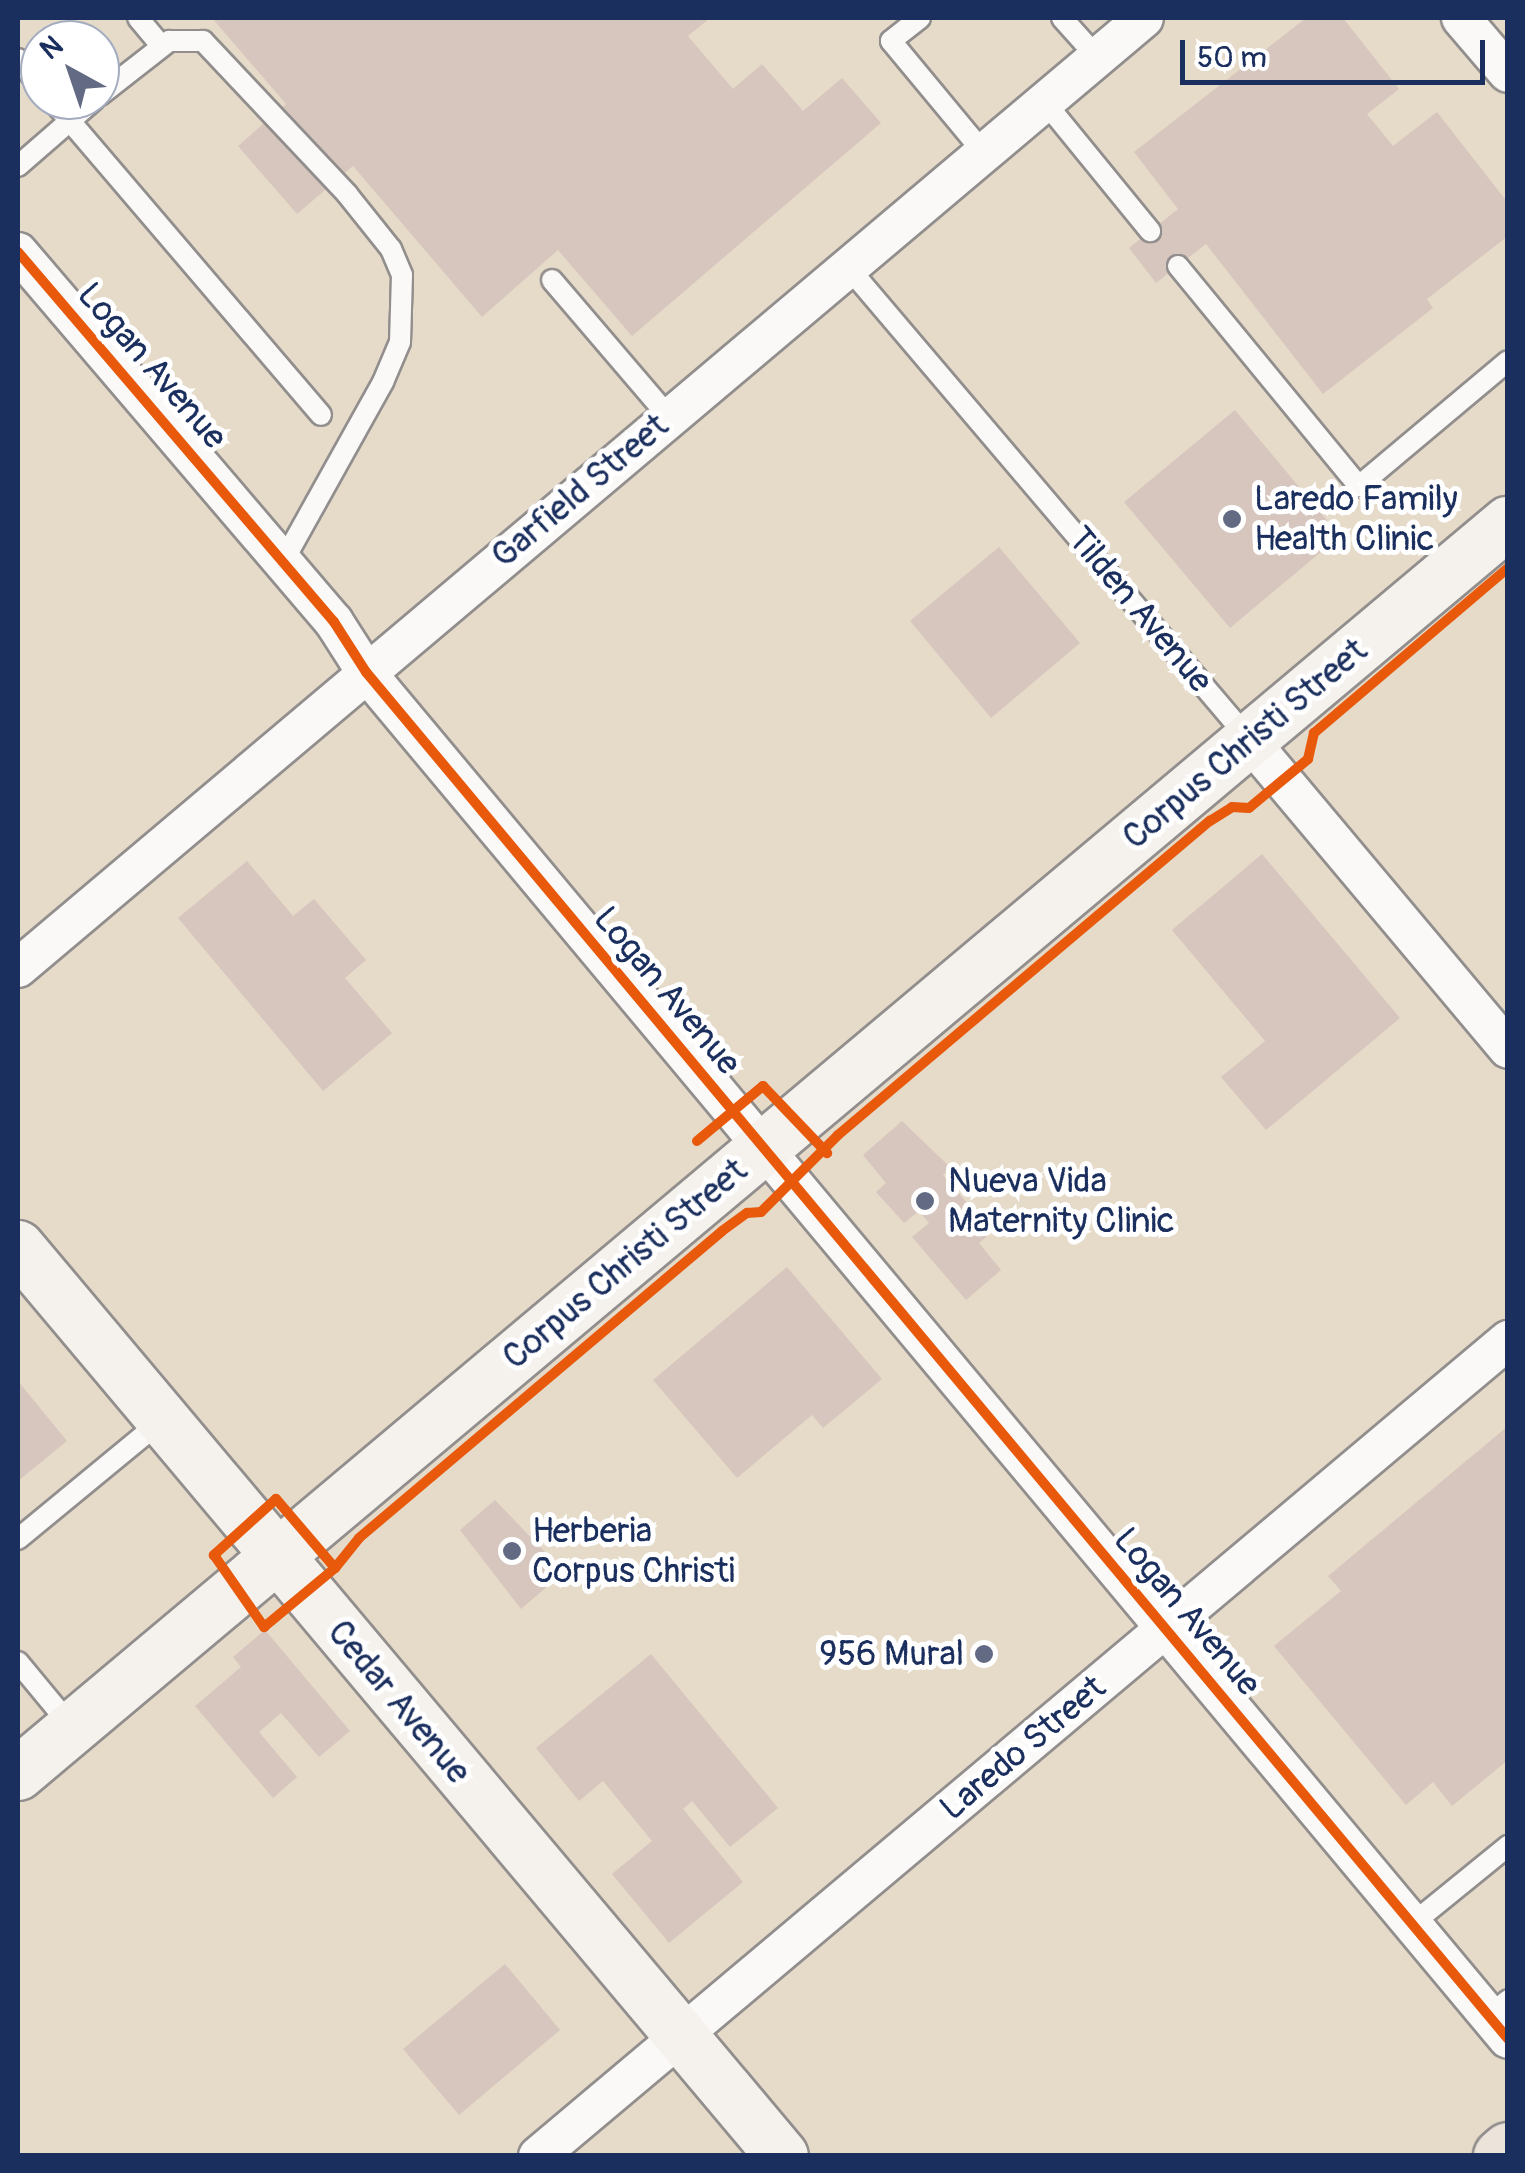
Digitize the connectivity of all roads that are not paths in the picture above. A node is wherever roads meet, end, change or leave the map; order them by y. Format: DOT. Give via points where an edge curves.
graph roads {
  1 [pos="138,18"];
  2 [pos="920,18"];
  3 [pos="1062,18"];
  4 [pos="1144,18"];
  5 [pos="1461,18"];
  6 [pos="161,45"];
  7 [pos="1096,57"];
  8 [pos="1508,74"];
  9 [pos="120,79"];
  10 [pos="1044,101"];
  11 [pos="70,121"];
  12 [pos="983,152"];
  13 [pos="18,166"];
  14 [pos="1150,231"];
  15 [pos="18,252"];
  16 [pos="848,266"];
  17 [pos="1178,266"];
  18 [pos="552,280"];
  19 [pos="1508,361"];
  20 [pos="321,415"];
  21 [pos="668,416"];
  22 [pos="1508,523"];
  23 [pos="283,562"];
  24 [pos="366,672"];
  25 [pos="1249,740"];
  26 [pos="18,968"];
  27 [pos="1508,1049"];
  28 [pos="763,1148"];
  29 [pos="18,1247"];
  30 [pos="1508,1340"];
  31 [pos="162,1420"];
  32 [pos="18,1539"];
  33 [pos="277,1557"];
  34 [pos="1165,1628"];
  35 [pos="18,1662"];
  36 [pos="72,1728"];
  37 [pos="18,1774"];
  38 [pos="1508,1846"];
  39 [pos="1412,1924"];
  40 [pos="1501,2019"];
  41 [pos="682,2035"];
  42 [pos="1508,2150"];
  43 [pos="538,2156"];
  44 [pos="782,2156"];
  45 [pos="1501,2156"];
  1 -- 6 [label="lane"];
  2 -- 12 [label="lane" via="891,41"];
  3 -- 7 [label="lane"];
  4 -- 7 [label="street, Garfield Street"];
  5 -- 8 [label="street"];
  6 -- 9 [label="lane"];
  6 -- 23 [label="lane" via="188,37 219,53 348,194 391,249 402,275 400,342"];
  7 -- 10 [label="street, Garfield Street"];
  10 -- 12 [label="street, Garfield Street"];
  10 -- 14 [label="lane"];
  11 -- 13 [label="lane"];
  11 -- 20 [label="lane"];
  12 -- 16 [label="street, Garfield Street"];
  15 -- 23 [label="street, Logan Avenue"];
  16 -- 21 [label="street, Garfield Street"];
  16 -- 25 [label="lane, Tilden Avenue"];
  17 -- 19 [label="lane" via="1359,486"];
  18 -- 21 [label="lane"];
  21 -- 24 [label="street, Garfield Street"];
  22 -- 25 [label="main road, Corpus Christi Street"];
  23 -- 24 [label="street, Logan Avenue"];
  24 -- 26 [label="street, Garfield Street"];
  24 -- 28 [label="street, Logan Avenue"];
  25 -- 27 [label="street, Tilden Avenue"];
  25 -- 28 [label="main road, Corpus Christi Street"];
  28 -- 33 [label="main road, Corpus Christi Street"];
  28 -- 34 [label="street, Logan Avenue"];
  29 -- 31 [label="main road, Cedar Avenue"];
  30 -- 34 [label="street, Laredo Street"];
  31 -- 32 [label="lane"];
  31 -- 33 [label="main road, Cedar Avenue"];
  33 -- 36 [label="main road, Corpus Christi Street"];
  33 -- 41 [label="main road, Cedar Avenue"];
  34 -- 39 [label="street, Logan Avenue"];
  34 -- 41 [label="street, Laredo Street"];
  35 -- 36 [label="lane"];
  36 -- 37 [label="main road, Corpus Christi Street"];
  38 -- 39 [label="lane"];
  39 -- 40 [label="street, Logan Avenue"];
  41 -- 43 [label="street, Laredo Street"];
  41 -- 44 [label="main road, Cedar Avenue"];
  42 -- 45 [label="main road"];
}
